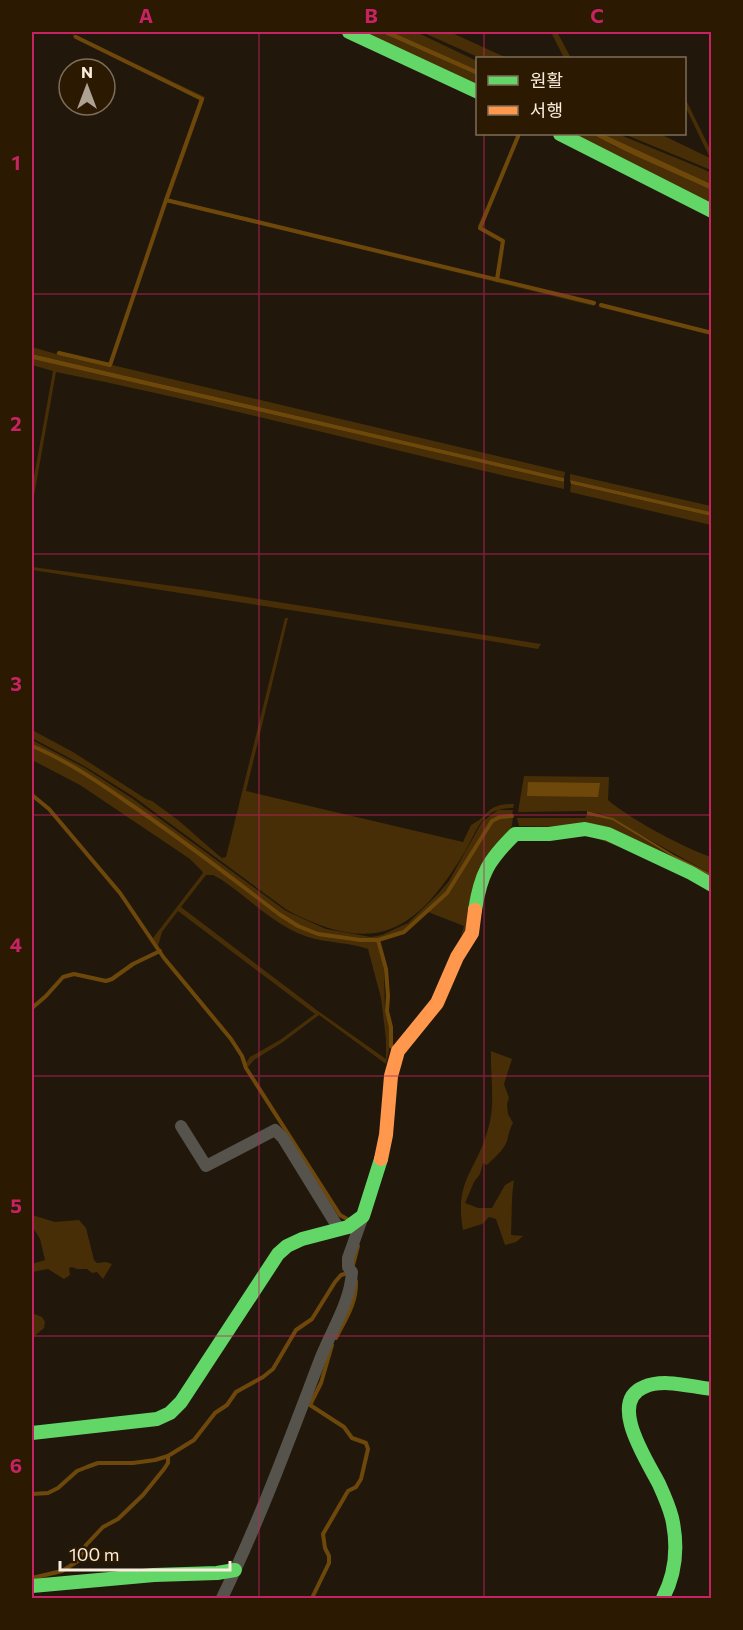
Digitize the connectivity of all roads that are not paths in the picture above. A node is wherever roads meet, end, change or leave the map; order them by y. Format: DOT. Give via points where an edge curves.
graph roads {
  1 [pos="349,32"];
  2 [pos="476,92"];
  3 [pos="562,135"];
  4 [pos="711,211"];
  5 [pos="711,885"];
  6 [pos="181,1126"];
  7 [pos="363,1216"];
  8 [pos="339,1229"];
  9 [pos="711,1389"];
  10 [pos="32,1433"];
  11 [pos="235,1570"];
  12 [pos="32,1586"];
  13 [pos="222,1599"];
  14 [pos="663,1599"];
  1 -- 2 [label="street"];
  3 -- 4 [label="street"];
  5 -- 7 [label="street" via="609,834 585,829 515,834 504,844 493,856 479,886 472,933 437,1003 398,1051 391,1077 386,1135"];
  6 -- 8 [label="street" via="206,1166 275,1130"];
  7 -- 8 [label="street"];
  7 -- 11 [label="street" via="348,1258 348,1296"];
  8 -- 10 [label="street" via="302,1239 278,1254 170,1413 157,1419"];
  9 -- 14 [label="street" via="657,1384 637,1390 630,1398 630,1422 672,1519 675,1564"];
  11 -- 12 [label="street"];
  11 -- 13 [label="street"];
}
